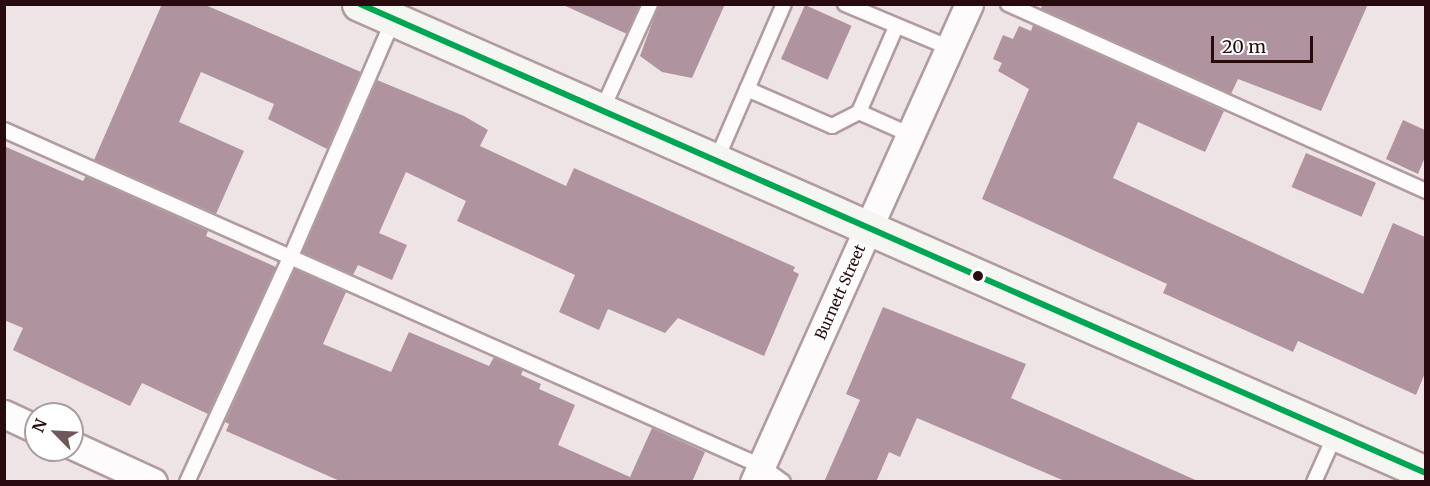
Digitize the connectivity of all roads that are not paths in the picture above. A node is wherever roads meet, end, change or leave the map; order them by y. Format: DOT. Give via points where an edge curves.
graph roads {
  1 [pos="359,4"];
  2 [pos="650,4"];
  3 [pos="784,4"];
  4 [pos="845,4"];
  5 [pos="969,4"];
  6 [pos="1008,4"];
  7 [pos="393,20"];
  8 [pos="896,27"];
  9 [pos="950,48"];
  10 [pos="747,89"];
  11 [pos="602,110"];
  12 [pos="859,112"];
  13 [pos="4,130"];
  14 [pos="911,135"];
  15 [pos="716,161"];
  16 [pos="1425,191"];
  17 [pos="868,230"];
  18 [pos="291,256"];
  19 [pos="4,414"];
  20 [pos="24,423"];
  21 [pos="1336,433"];
  22 [pos="84,450"];
  23 [pos="1425,473"];
  24 [pos="757,474"];
  25 [pos="153,482"];
  26 [pos="187,482"];
  27 [pos="783,482"];
  28 [pos="1314,482"];
  1 -- 7 [label="main road"];
  2 -- 11 [label="lane"];
  3 -- 10 [label="lane"];
  4 -- 8 [label="lane"];
  5 -- 9 [label="street, Burnett Street"];
  6 -- 16 [label="lane"];
  7 -- 11 [label="main road"];
  7 -- 18 [label="lane"];
  8 -- 9 [label="lane"];
  8 -- 12 [label="lane"];
  9 -- 14 [label="street, Burnett Street"];
  10 -- 12 [label="lane" via="832,126"];
  10 -- 15 [label="lane"];
  11 -- 15 [label="main road"];
  12 -- 14 [label="lane"];
  13 -- 18 [label="lane"];
  14 -- 17 [label="street, Burnett Street"];
  15 -- 17 [label="main road"];
  17 -- 21 [label="main road"];
  17 -- 24 [label="street, Burnett Street"];
  18 -- 24 [label="lane"];
  18 -- 26 [label="lane"];
  19 -- 20 [label="street"];
  21 -- 23 [label="main road"];
  21 -- 28 [label="lane"];
  22 -- 25 [label="street"];
  24 -- 27 [label="lane"];
}
